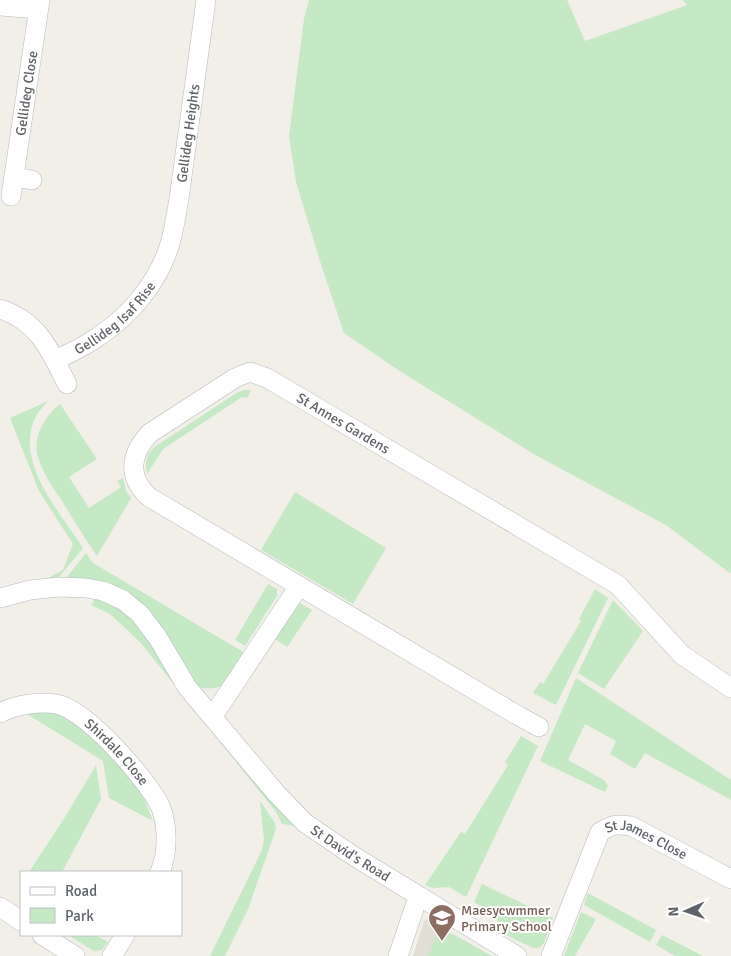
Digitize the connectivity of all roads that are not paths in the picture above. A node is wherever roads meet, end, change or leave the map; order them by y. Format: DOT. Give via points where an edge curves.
graph roads {
  1 [pos="206,0"];
  2 [pos="39,5"];
  3 [pos="0,6"];
  4 [pos="11,196"];
  5 [pos="162,265"];
  6 [pos="0,309"];
  7 [pos="55,360"];
  8 [pos="67,384"];
  9 [pos="299,586"];
  10 [pos="0,598"];
  11 [pos="731,688"];
  12 [pos="0,713"];
  13 [pos="213,716"];
  14 [pos="539,727"];
  15 [pos="160,871"];
  16 [pos="731,879"];
  17 [pos="420,897"];
  18 [pos="0,907"];
  19 [pos="20,920"];
  20 [pos="44,936"];
  21 [pos="125,936"];
  22 [pos="75,956"];
  23 [pos="112,956"];
  24 [pos="398,956"];
  25 [pos="518,956"];
  26 [pos="551,956"];
  1 -- 5 [label="street, Gellideg Heights" via="178,206"];
  2 -- 3 [label="street, Gellideg Close"];
  2 -- 4 [label="street, Gellideg Close" via="23,179"];
  5 -- 7 [label="street, Gellideg Isaf Rise" via="149,288 123,318 98,337"];
  6 -- 7 [label="street, Gellideg Isaf Rise" via="27,322 42,337"];
  7 -- 8 [label="street, Gellideg Isaf Rise"];
  9 -- 11 [label="street, St Annes Gardens" via="149,497 135,480 135,454 150,434 235,378 250,372 266,378 618,585 682,655"];
  9 -- 13 [label="street"];
  9 -- 14 [label="street, St Annes Gardens"];
  10 -- 13 [label="street, St David's Road" via="30,590 68,588 102,590 123,600 140,614 187,686"];
  12 -- 15 [label="street, Shirdale Close" via="10,708 57,704 73,711 96,729 151,790 161,809 166,829"];
  13 -- 17 [label="street, St David's Road" via="305,823"];
  16 -- 26 [label="street, St James Close" via="631,826 611,825 600,832"];
  17 -- 24 [label="street"];
  17 -- 25 [label="street, St David's Road"];
  18 -- 19 [label="street"];
  20 -- 22 [label="street"];
  21 -- 23 [label="street"];
}
